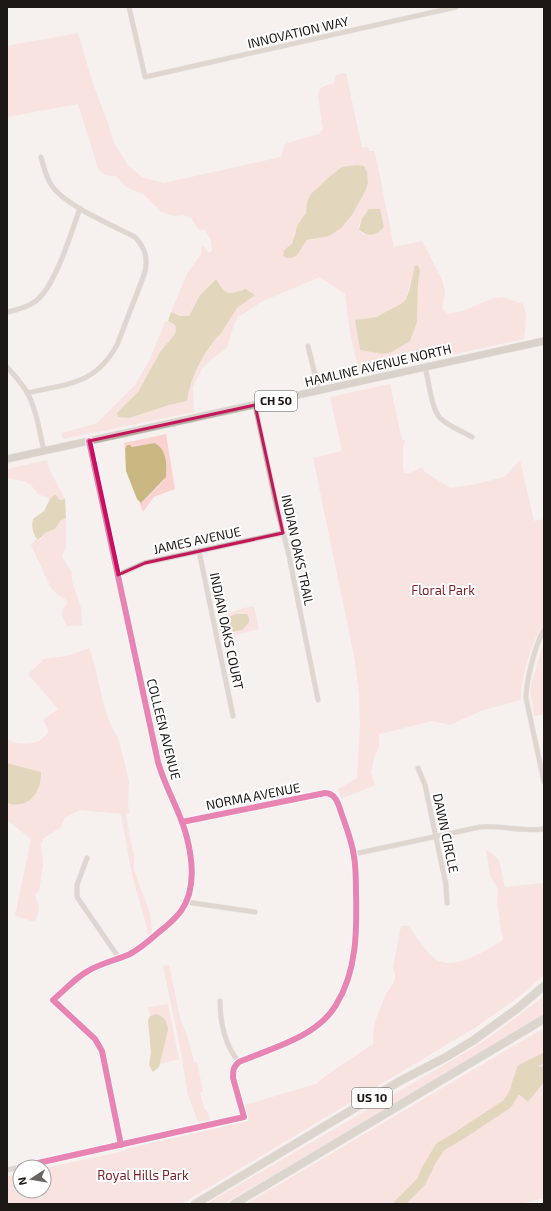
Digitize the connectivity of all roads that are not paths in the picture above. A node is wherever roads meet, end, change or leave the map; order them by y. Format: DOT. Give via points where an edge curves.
graph roads {
  1 [pos="129,7"];
  2 [pos="456,7"];
  3 [pos="41,157"];
  4 [pos="80,208"];
  5 [pos="7,312"];
  6 [pos="544,341"];
  7 [pos="308,346"];
  8 [pos="7,366"];
  9 [pos="426,367"];
  10 [pos="318,391"];
  11 [pos="27,393"];
  12 [pos="255,405"];
  13 [pos="472,436"];
  14 [pos="89,441"];
  15 [pos="44,451"];
  16 [pos="7,459"];
  17 [pos="283,532"];
  18 [pos="199,551"];
  19 [pos="118,575"];
  20 [pos="544,630"];
  21 [pos="318,700"];
  22 [pos="233,716"];
  23 [pos="418,768"];
  24 [pos="544,782"];
  25 [pos="182,822"];
  26 [pos="544,829"];
  27 [pos="436,837"];
  28 [pos="354,854"];
  29 [pos="87,858"];
  30 [pos="186,902"];
  31 [pos="447,903"];
  32 [pos="255,912"];
  33 [pos="119,958"];
  34 [pos="544,986"];
  35 [pos="220,1001"];
  36 [pos="544,1019"];
  37 [pos="239,1062"];
  38 [pos="121,1145"];
  39 [pos="52,1160"];
  40 [pos="195,1204"];
  41 [pos="234,1204"];
  1 -- 2 [label="street, INNOVATION WAY" via="145,78"];
  3 -- 4 [label="street" via="52,186 66,201"];
  4 -- 5 [label="street" via="47,290 35,301"];
  4 -- 11 [label="street" via="134,237 145,250 146,269 117,345 107,362 88,377 73,383"];
  6 -- 9 [label="main road, HAMLINE AVENUE NORTH / CH 50"];
  7 -- 10 [label="street"];
  8 -- 11 [label="street"];
  9 -- 10 [label="main road, HAMLINE AVENUE NORTH / CH 50"];
  9 -- 13 [label="street" via="434,406 440,417"];
  10 -- 12 [label="main road, HAMLINE AVENUE NORTH / CH 50"];
  11 -- 15 [label="street" via="36,413"];
  12 -- 14 [label="main road, HAMLINE AVENUE NORTH / CH 50"];
  12 -- 17 [label="street, INDIAN OAKS TRAIL"];
  14 -- 15 [label="main road, HAMLINE AVENUE NORTH / CH 50"];
  14 -- 19 [label="street, COLLEEN AVENUE"];
  15 -- 16 [label="main road, HAMLINE AVENUE NORTH / CH 50"];
  17 -- 18 [label="street, JAMES AVENUE"];
  17 -- 21 [label="street, INDIAN OAKS TRAIL"];
  18 -- 19 [label="street, JAMES AVENUE" via="145,563"];
  18 -- 22 [label="street, INDIAN OAKS COURT"];
  19 -- 25 [label="street, COLLEEN AVENUE" via="158,762 163,780"];
  20 -- 24 [label="street" via="538,643 526,698"];
  23 -- 27 [label="street, DAWN CIRCLE" via="425,785"];
  25 -- 28 [label="street, NORMA AVENUE" via="329,793 338,803"];
  25 -- 30 [label="street, COLLEEN AVENUE" via="188,840 192,873"];
  26 -- 27 [label="street" via="489,826"];
  27 -- 28 [label="street"];
  27 -- 31 [label="street, DAWN CIRCLE"];
  28 -- 37 [label="street" via="357,927 355,950 346,983 336,1005 313,1030"];
  29 -- 33 [label="street" via="77,885 77,897"];
  30 -- 32 [label="street"];
  30 -- 33 [label="street, COLLEEN AVENUE" via="181,912 139,949"];
  33 -- 38 [label="street, COLLEEN AVENUE" via="88,970 53,1000 95,1039 102,1051"];
  34 -- 40 [label="highway, US 10" via="468,1044 394,1085"];
  35 -- 37 [label="street" via="220,1015 230,1049"];
  36 -- 41 [label="highway, US 10"];
  37 -- 38 [label="street" via="235,1066 233,1078 244,1117"];
  38 -- 39 [label="street"];
}
